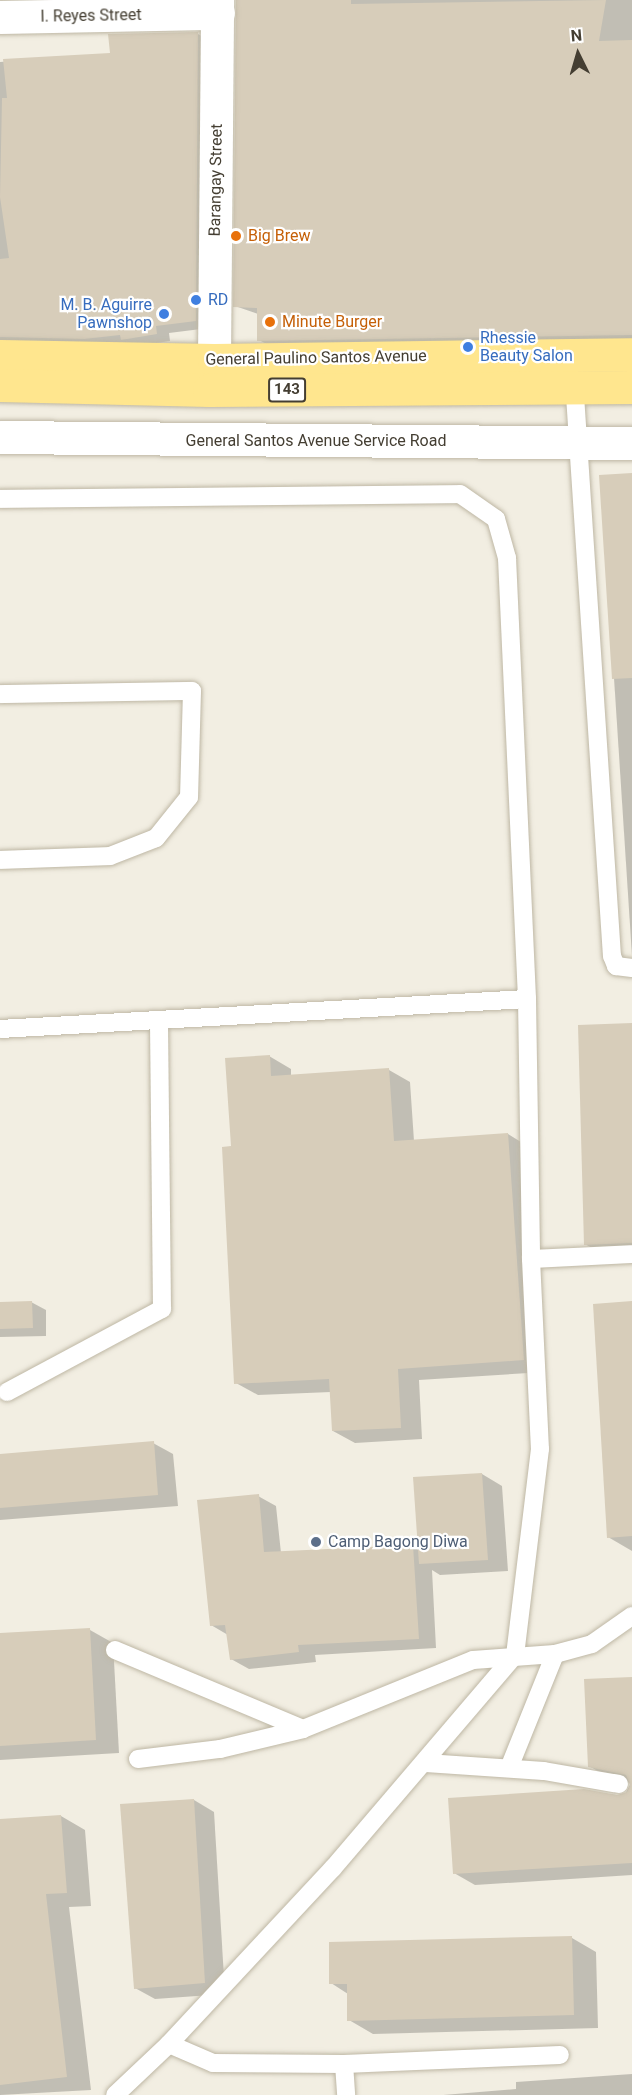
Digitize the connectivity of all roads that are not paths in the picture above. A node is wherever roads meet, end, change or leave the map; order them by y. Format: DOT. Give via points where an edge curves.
graph roads {
  1 [pos="218,6"];
  2 [pos="7,12"];
  3 [pos="573,354"];
  4 [pos="632,354"];
  5 [pos="0,356"];
  6 [pos="214,360"];
  7 [pos="0,385"];
  8 [pos="632,387"];
  9 [pos="574,388"];
  10 [pos="0,437"];
  11 [pos="578,442"];
  12 [pos="632,443"];
  13 [pos="0,499"];
  14 [pos="0,694"];
  15 [pos="0,860"];
  16 [pos="632,968"];
  17 [pos="527,999"];
  18 [pos="159,1020"];
  19 [pos="0,1029"];
  20 [pos="632,1254"];
  21 [pos="531,1259"];
  22 [pos="7,1392"];
  23 [pos="632,1616"];
  24 [pos="115,1650"];
  25 [pos="555,1654"];
  26 [pos="515,1655"];
  27 [pos="303,1729"];
  28 [pos="138,1759"];
  29 [pos="426,1763"];
  30 [pos="509,1768"];
  31 [pos="619,1784"];
  32 [pos="169,2044"];
  33 [pos="560,2055"];
  34 [pos="344,2064"];
  35 [pos="115,2095"];
  36 [pos="346,2095"];
  1 -- 2 [label="street, I. Reyes Street"];
  1 -- 6 [label="street, Barangay Street"];
  3 -- 4 [label="main road, General Paulino Santos Avenue / 143"];
  3 -- 6 [label="main road, General Paulino Santos Avenue / 143"];
  3 -- 9 [label="lane"];
  5 -- 6 [label="main road, General Paulino Santos Avenue / 143"];
  7 -- 9 [label="main road, General Paulino Santos Avenue / 143" via="209,390"];
  8 -- 9 [label="main road, General Paulino Santos Avenue / 143"];
  9 -- 11 [label="lane"];
  10 -- 11 [label="street, General Santos Avenue Service Road"];
  11 -- 12 [label="street, General Santos Avenue Service Road"];
  11 -- 16 [label="lane" via="612,956 616,966"];
  13 -- 17 [label="lane" via="460,494 496,519 507,558"];
  14 -- 15 [label="lane" via="192,691 189,796 156,838 110,856"];
  17 -- 18 [label="lane"];
  17 -- 21 [label="lane"];
  18 -- 19 [label="lane"];
  18 -- 22 [label="lane" via="162,1309"];
  20 -- 21 [label="lane"];
  21 -- 26 [label="lane" via="540,1449"];
  23 -- 25 [label="lane" via="592,1644"];
  24 -- 27 [label="lane"];
  25 -- 26 [label="lane"];
  25 -- 30 [label="lane"];
  26 -- 27 [label="lane" via="473,1660"];
  26 -- 29 [label="lane"];
  27 -- 28 [label="lane" via="220,1749"];
  29 -- 30 [label="lane"];
  29 -- 32 [label="lane"];
  30 -- 31 [label="lane"];
  32 -- 34 [label="lane" via="213,2063"];
  32 -- 35 [label="lane"];
  33 -- 34 [label="lane"];
  34 -- 36 [label="lane"];
}
